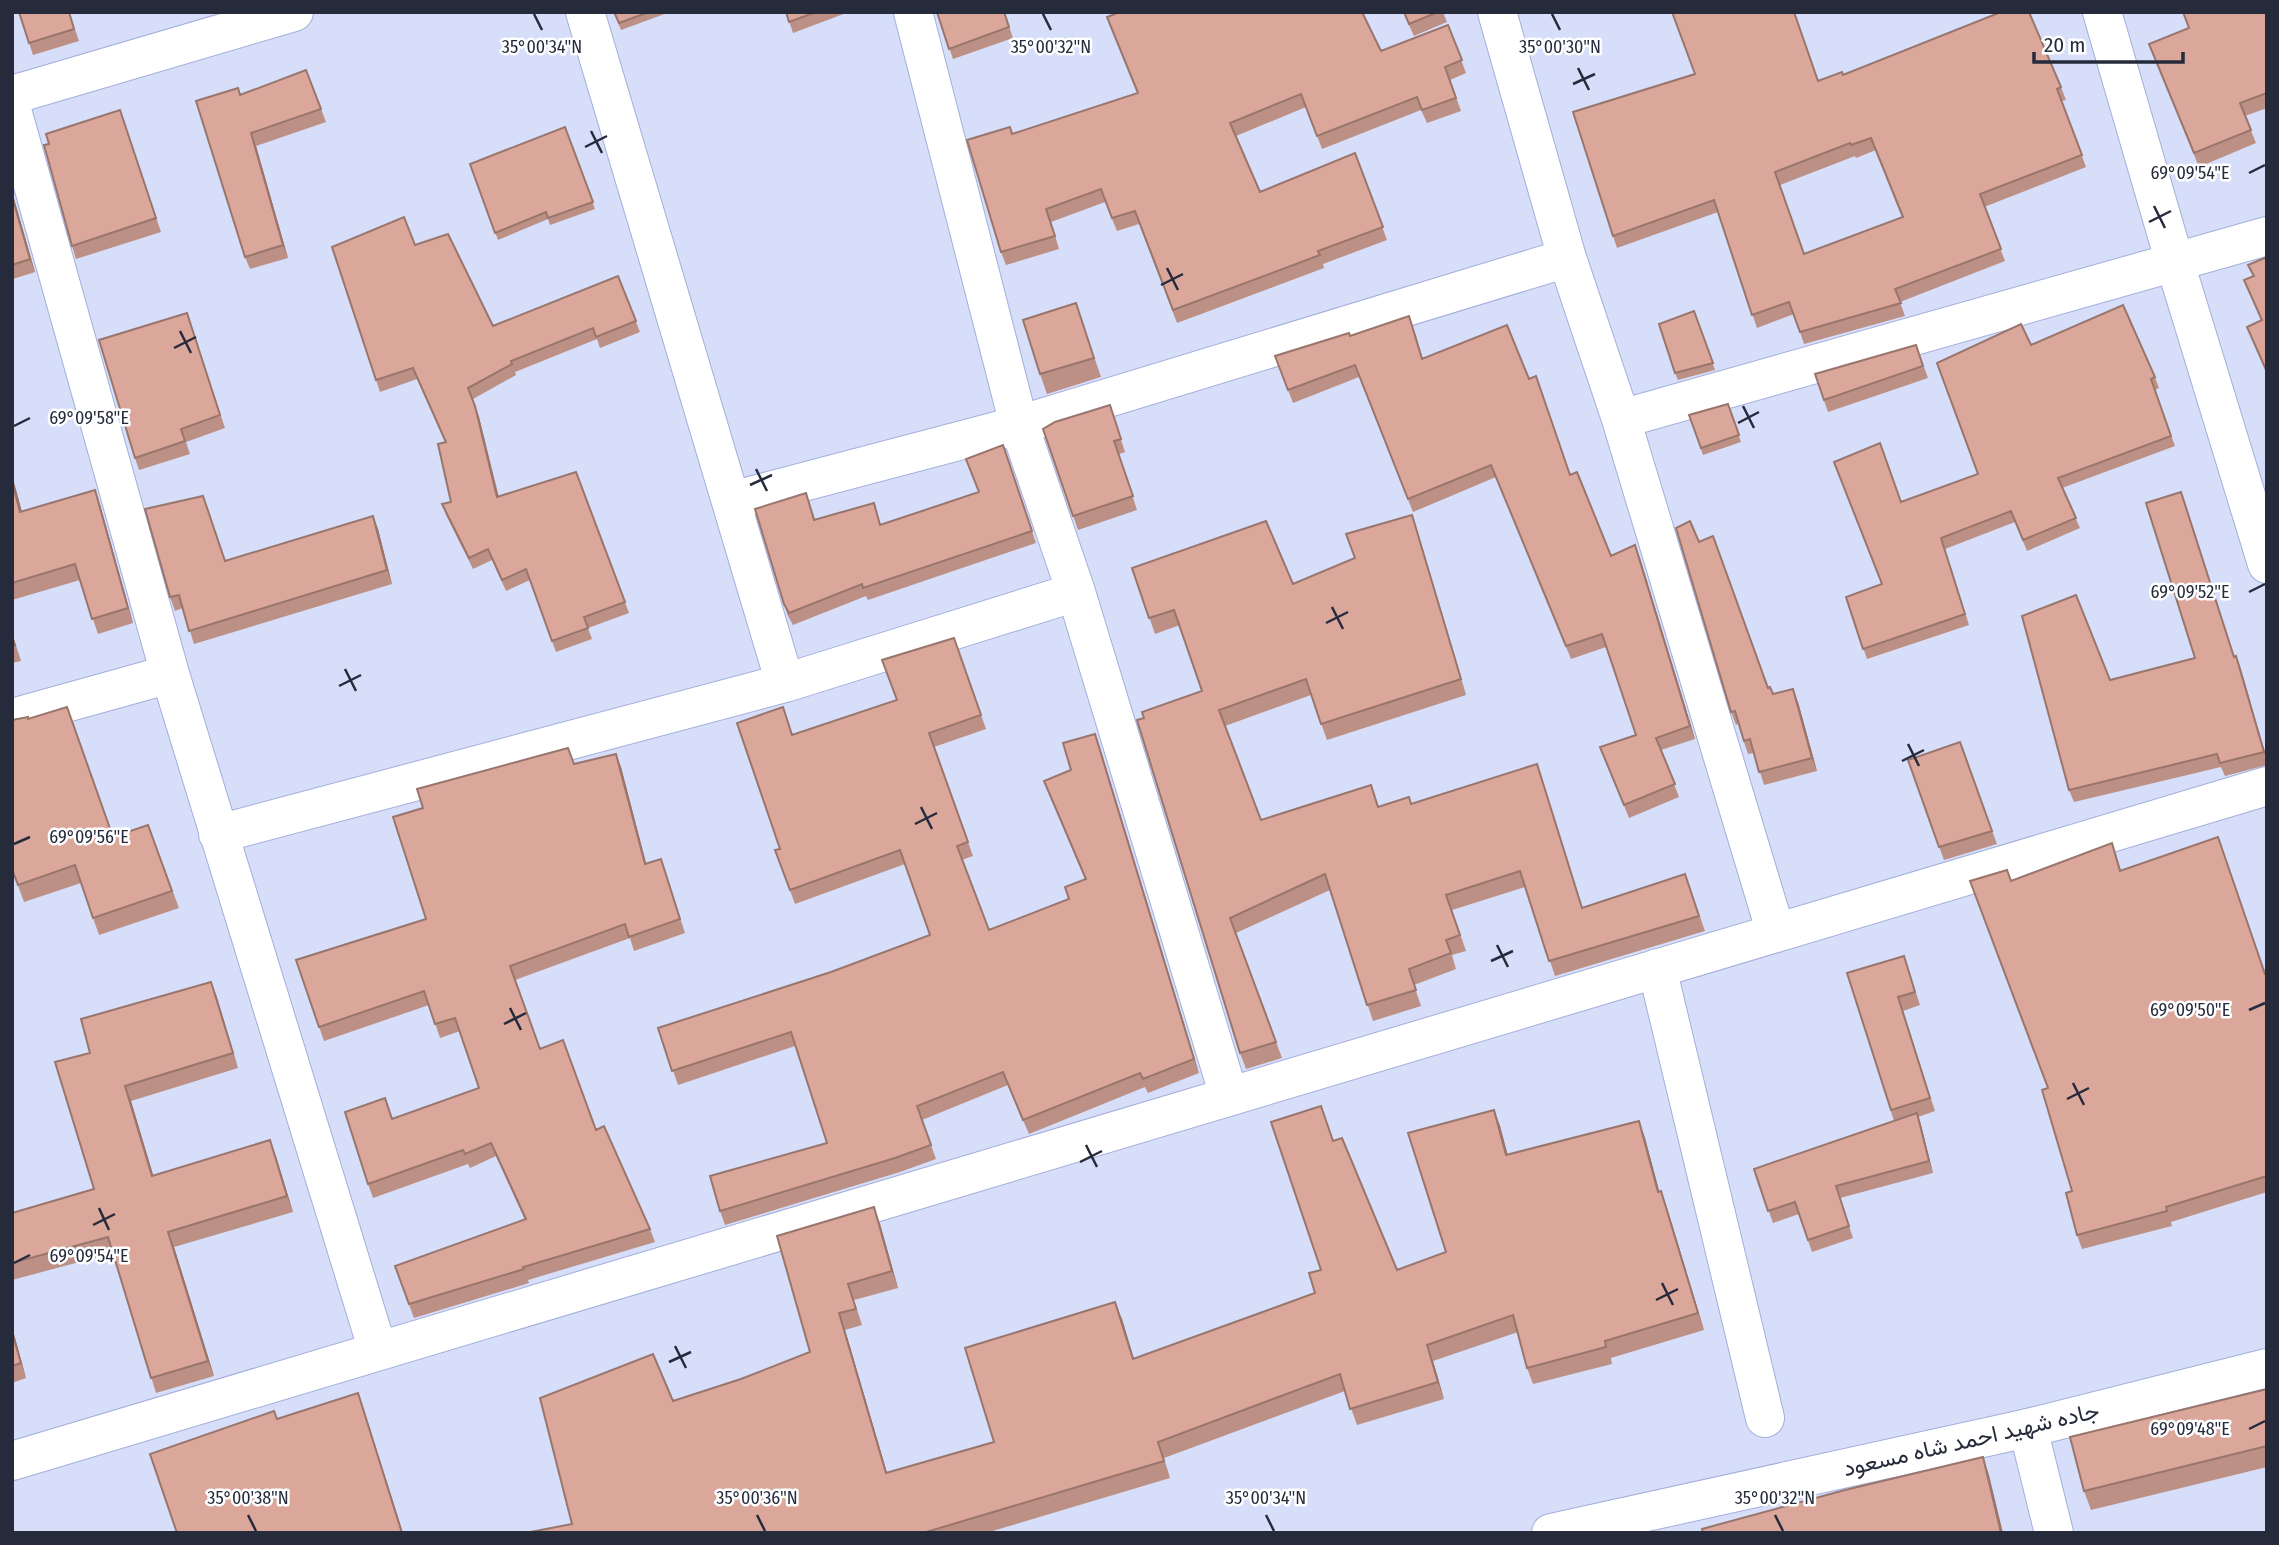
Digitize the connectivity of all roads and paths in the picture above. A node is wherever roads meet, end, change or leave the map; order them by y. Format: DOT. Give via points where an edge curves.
graph roads {
  1 [pos="293,12"];
  2 [pos="585,12"];
  3 [pos="913,12"];
  4 [pos="1497,12"];
  5 [pos="2102,12"];
  6 [pos="12,95"];
  7 [pos="12,110"];
  8 [pos="2267,236"];
  9 [pos="1567,258"];
  10 [pos="2175,264"];
  11 [pos="1621,419"];
  12 [pos="1019,425"];
  13 [pos="731,501"];
  14 [pos="2267,564"];
  15 [pos="1076,592"];
  16 [pos="170,674"];
  17 [pos="785,683"];
  18 [pos="12,718"];
  19 [pos="2267,786"];
  20 [pos="218,834"];
  21 [pos="1776,933"];
  22 [pos="1657,968"];
  23 [pos="1229,1096"];
  24 [pos="379,1351"];
  25 [pos="2267,1368"];
  26 [pos="1765,1418"];
  27 [pos="2028,1428"];
  28 [pos="12,1461"];
  29 [pos="1551,1533"];
  30 [pos="2054,1533"];
  1 -- 6 [label="street"];
  2 -- 13 [label="street"];
  3 -- 12 [label="street"];
  4 -- 9 [label="street"];
  5 -- 10 [label="street"];
  7 -- 16 [label="street"];
  8 -- 10 [label="street"];
  9 -- 11 [label="street"];
  9 -- 12 [label="street"];
  10 -- 11 [label="street"];
  10 -- 14 [label="street"];
  11 -- 21 [label="street"];
  12 -- 13 [label="street"];
  12 -- 15 [label="street"];
  13 -- 17 [label="street"];
  15 -- 17 [label="street"];
  15 -- 23 [label="street"];
  16 -- 18 [label="street"];
  16 -- 20 [label="street"];
  17 -- 20 [label="street"];
  19 -- 21 [label="street"];
  20 -- 24 [label="street"];
  21 -- 22 [label="street"];
  22 -- 23 [label="street"];
  22 -- 26 [label="street"];
  23 -- 24 [label="street"];
  24 -- 28 [label="street"];
  25 -- 27 [label="street, جاده شهيد احمد شاه مسعود"];
  27 -- 29 [label="street, جاده شهيد احمد شاه مسعود"];
  27 -- 30 [label="street"];
}
